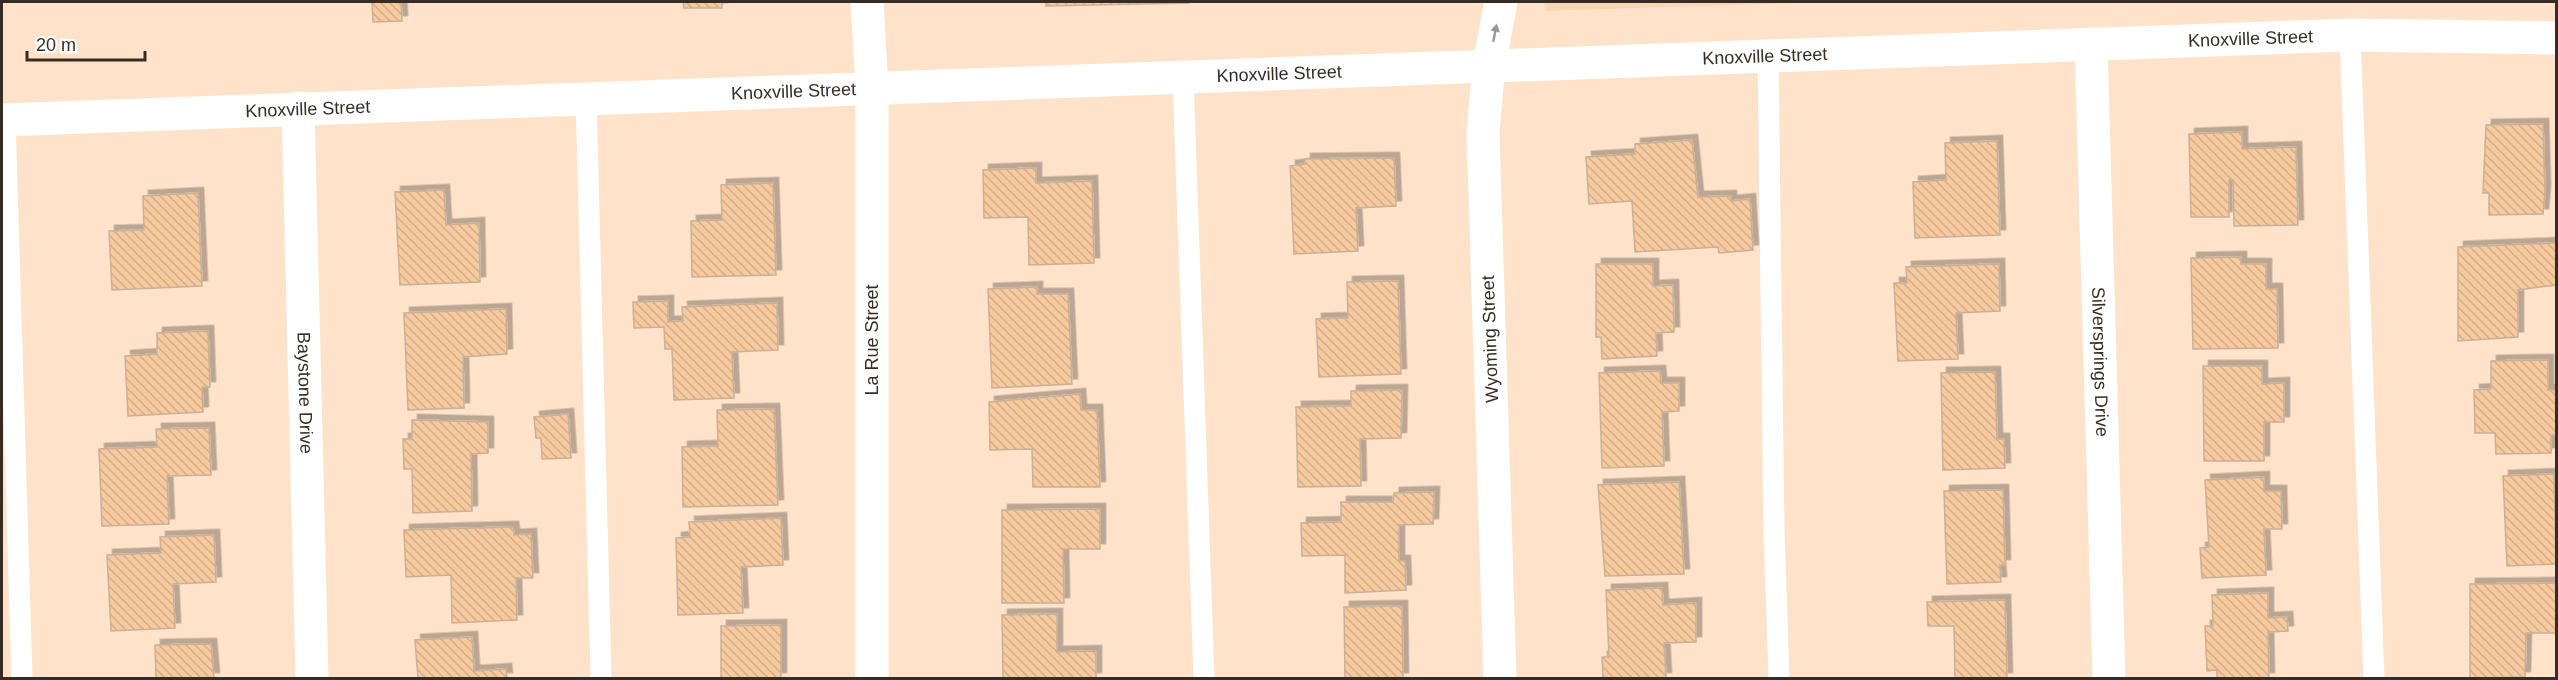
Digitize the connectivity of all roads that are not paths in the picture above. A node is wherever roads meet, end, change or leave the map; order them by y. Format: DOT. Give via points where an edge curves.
graph roads {
  1 [pos="867,2"];
  2 [pos="1501,2"];
  3 [pos="2350,35"];
  4 [pos="2556,38"];
  5 [pos="2091,44"];
  6 [pos="1768,56"];
  7 [pos="1489,65"];
  8 [pos="1183,77"];
  9 [pos="872,87"];
  10 [pos="586,98"];
  11 [pos="298,108"];
  12 [pos="3,119"];
  13 [pos="22,678"];
  14 [pos="312,678"];
  15 [pos="601,678"];
  16 [pos="872,678"];
  17 [pos="1204,678"];
  18 [pos="1500,678"];
  19 [pos="1779,678"];
  20 [pos="2109,678"];
  21 [pos="2374,678"];
  1 -- 9 [label="street, La Rue Street"];
  7 -- 2 [label="street, Wyoming Street, one-way"];
  3 -- 4 [label="street, Knoxville Street"];
  3 -- 5 [label="street, Knoxville Street"];
  3 -- 21 [label="lane"];
  5 -- 6 [label="street, Knoxville Street"];
  5 -- 20 [label="street, Silversprings Drive"];
  6 -- 7 [label="street, Knoxville Street"];
  6 -- 19 [label="lane"];
  7 -- 8 [label="street, Knoxville Street"];
  7 -- 18 [label="street, Wyoming Street" via="1484,132"];
  8 -- 9 [label="street, Knoxville Street"];
  8 -- 17 [label="lane"];
  9 -- 10 [label="street, Knoxville Street"];
  9 -- 16 [label="street, La Rue Street"];
  10 -- 11 [label="street, Knoxville Street"];
  10 -- 15 [label="lane"];
  11 -- 12 [label="street, Knoxville Street"];
  11 -- 14 [label="street, Baystone Drive"];
  12 -- 13 [label="lane"];
}
